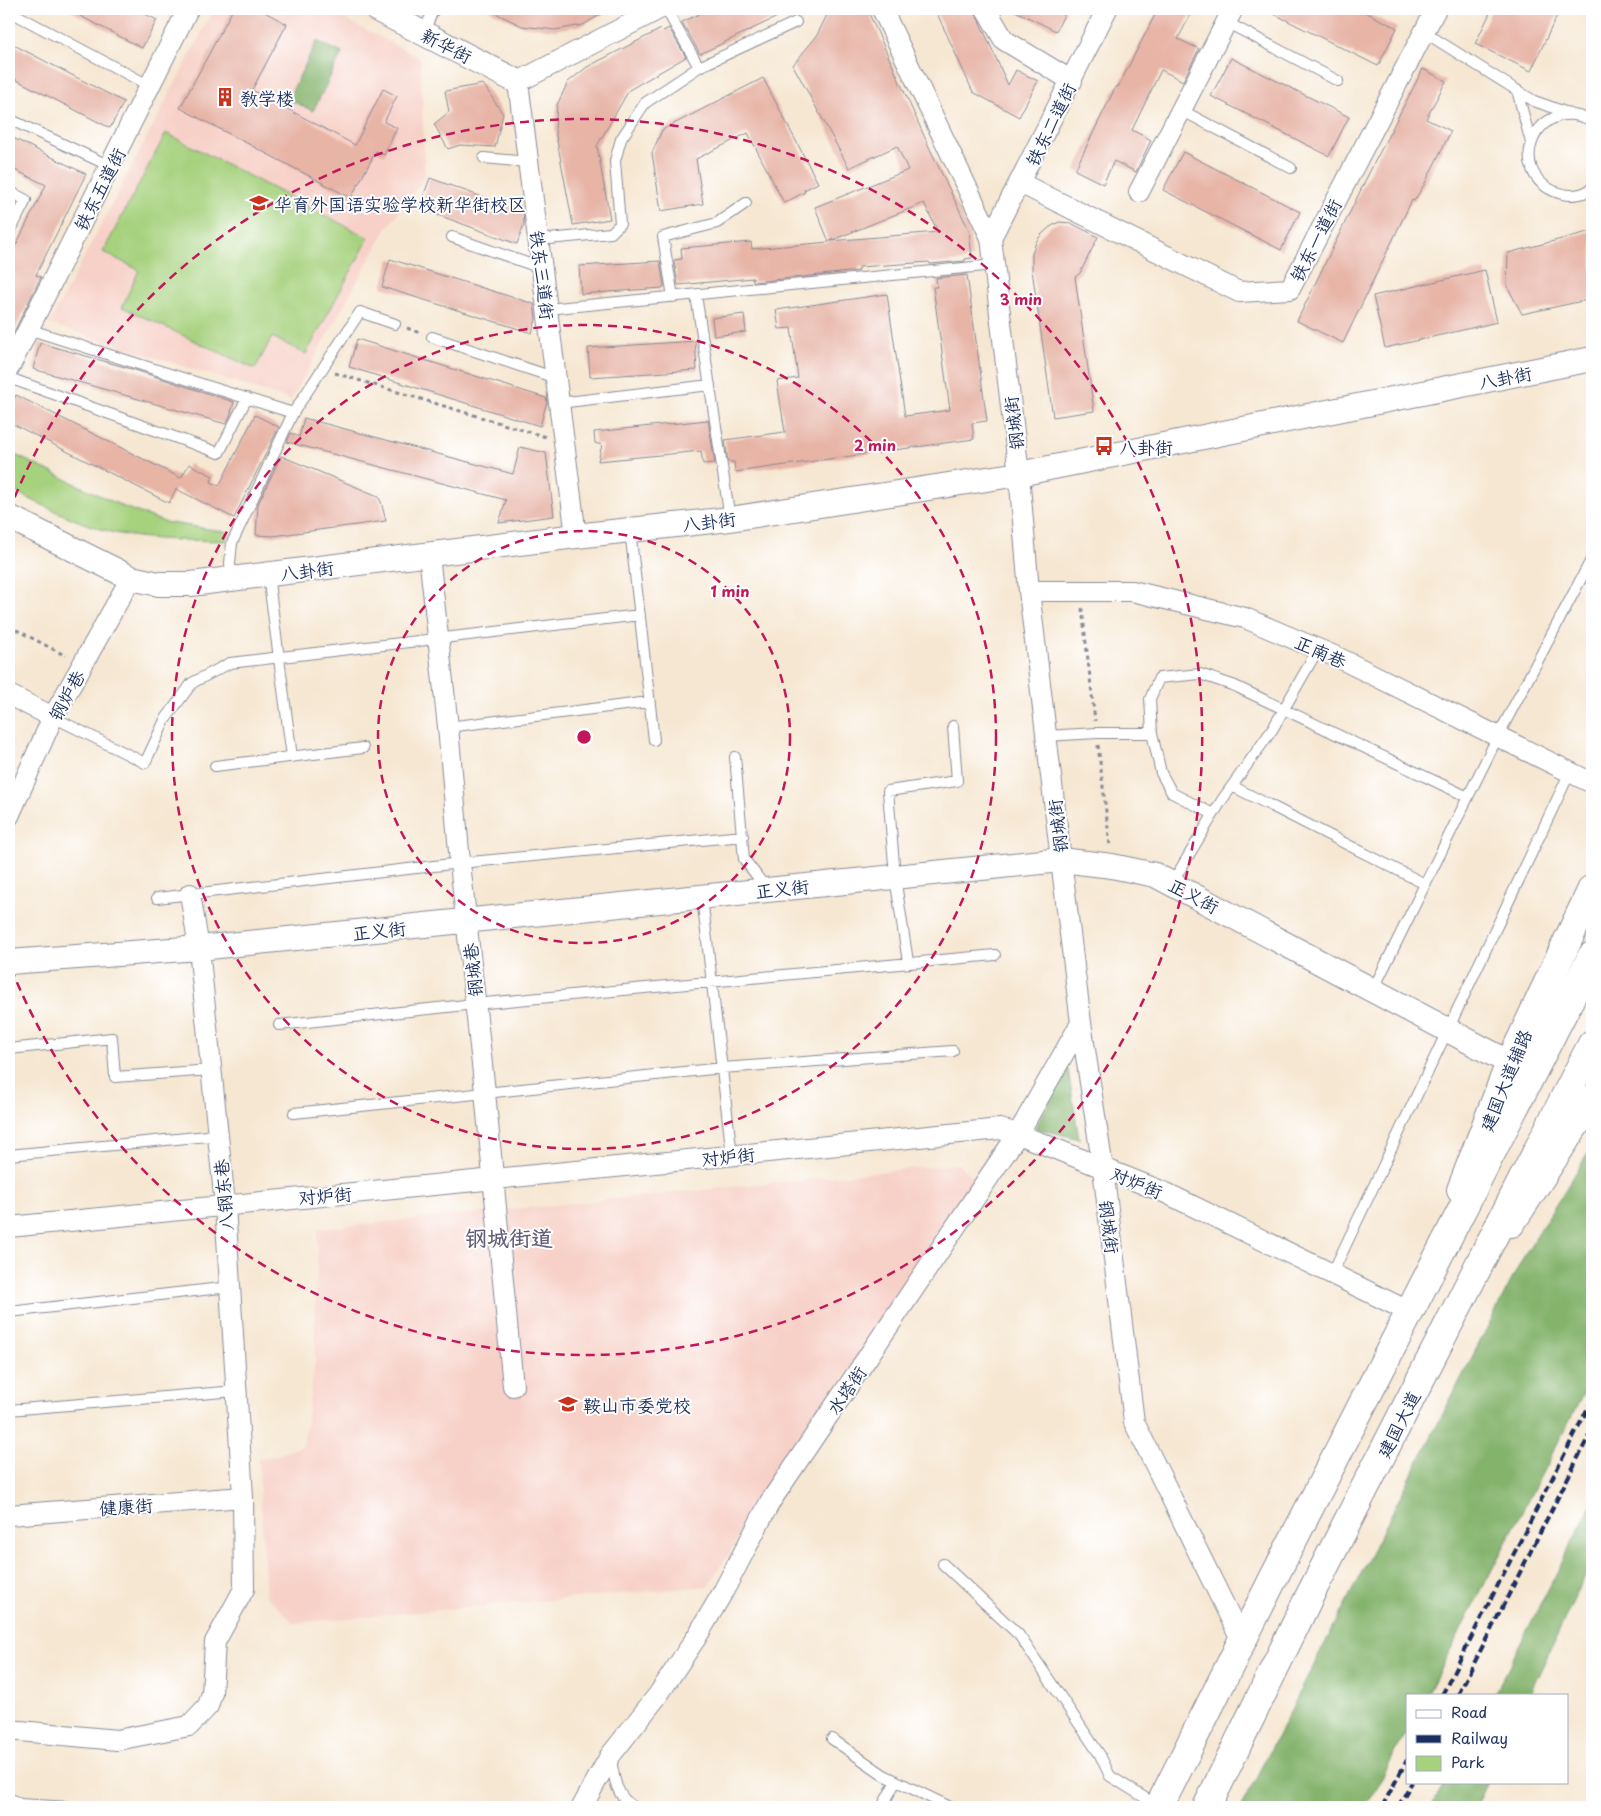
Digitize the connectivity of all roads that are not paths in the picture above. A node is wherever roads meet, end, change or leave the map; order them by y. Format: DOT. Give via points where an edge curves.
graph roads {
  1 [pos="188,9"];
  2 [pos="376,9"];
  3 [pos="434,9"];
  4 [pos="659,9"];
  5 [pos="666,9"];
  6 [pos="882,9"];
  7 [pos="986,9"];
  8 [pos="1107,9"];
  9 [pos="1436,9"];
  10 [pos="9,11"];
  11 [pos="1229,15"];
  12 [pos="796,22"];
  13 [pos="1424,32"];
  14 [pos="423,33"];
  15 [pos="699,67"];
  16 [pos="1072,80"];
  17 [pos="1338,81"];
  18 [pos="518,82"];
  19 [pos="150,86"];
  20 [pos="1517,90"];
  21 [pos="1181,110"];
  22 [pos="1570,114"];
  23 [pos="9,118"];
  24 [pos="1592,121"];
  25 [pos="1531,143"];
  26 [pos="484,158"];
  27 [pos="528,162"];
  28 [pos="110,166"];
  29 [pos="1291,168"];
  30 [pos="1020,183"];
  31 [pos="1592,188"];
  32 [pos="9,191"];
  33 [pos="1139,192"];
  34 [pos="746,203"];
  35 [pos="9,234"];
  36 [pos="452,237"];
  37 [pos="991,238"];
  38 [pos="538,240"];
  39 [pos="994,265"];
  40 [pos="541,268"];
  41 [pos="696,294"];
  42 [pos="672,297"];
  43 [pos="547,309"];
  44 [pos="395,324"];
  45 [pos="28,329"];
  46 [pos="432,337"];
  47 [pos="1592,359"];
  48 [pos="10,366"];
  49 [pos="556,378"];
  50 [pos="710,385"];
  51 [pos="247,398"];
  52 [pos="559,403"];
  53 [pos="293,413"];
  54 [pos="1019,474"];
  55 [pos="9,517"];
  56 [pos="730,519"];
  57 [pos="630,530"];
  58 [pos="576,536"];
  59 [pos="429,555"];
  60 [pos="1592,558"];
  61 [pos="268,575"];
  62 [pos="131,578"];
  63 [pos="231,579"];
  64 [pos="1029,591"];
  65 [pos="640,615"];
  66 [pos="439,638"];
  67 [pos="1318,649"];
  68 [pos="279,657"];
  69 [pos="9,695"];
  70 [pos="649,702"];
  71 [pos="1284,709"];
  72 [pos="53,717"];
  73 [pos="953,726"];
  74 [pos="448,727"];
  75 [pos="1152,733"];
  76 [pos="1046,736"];
  77 [pos="1498,736"];
  78 [pos="654,740"];
  79 [pos="363,748"];
  80 [pos="292,757"];
  81 [pos="736,757"];
  82 [pos="215,766"];
  83 [pos="1570,772"];
  84 [pos="1592,783"];
  85 [pos="1232,786"];
  86 [pos="1468,797"];
  87 [pos="11,805"];
  88 [pos="1213,814"];
  89 [pos="743,836"];
  90 [pos="1061,860"];
  91 [pos="460,863"];
  92 [pos="895,877"];
  93 [pos="1172,883"];
  94 [pos="1425,884"];
  95 [pos="767,889"];
  96 [pos="1592,889"];
  97 [pos="190,894"];
  98 [pos="702,897"];
  99 [pos="157,898"];
  100 [pos="467,921"];
  101 [pos="199,948"];
  102 [pos="994,955"];
  103 [pos="1592,956"];
  104 [pos="9,962"];
  105 [pos="908,962"];
  106 [pos="712,982"];
  107 [pos="1372,990"];
  108 [pos="476,1004"];
  109 [pos="1081,1023"];
  110 [pos="279,1025"];
  111 [pos="1447,1030"];
  112 [pos="1592,1044"];
  113 [pos="9,1049"];
  114 [pos="953,1051"];
  115 [pos="1510,1063"];
  116 [pos="722,1068"];
  117 [pos="211,1070"];
  118 [pos="485,1092"];
  119 [pos="1592,1098"];
  120 [pos="294,1113"];
  121 [pos="1018,1134"];
  122 [pos="218,1135"];
  123 [pos="9,1155"];
  124 [pos="732,1156"];
  125 [pos="1103,1169"];
  126 [pos="493,1179"];
  127 [pos="225,1205"];
  128 [pos="9,1226"];
  129 [pos="1332,1274"];
  130 [pos="1429,1275"];
  131 [pos="230,1287"];
  132 [pos="1460,1302"];
  133 [pos="9,1312"];
  134 [pos="1410,1312"];
  135 [pos="513,1386"];
  136 [pos="236,1392"];
  137 [pos="9,1410"];
  138 [pos="243,1498"];
  139 [pos="9,1516"];
  140 [pos="943,1564"];
  141 [pos="1242,1641"];
  142 [pos="9,1730"];
  143 [pos="832,1739"];
  144 [pos="610,1756"];
  145 [pos="896,1781"];
  146 [pos="9,1798"];
  147 [pos="70,1807"];
  148 [pos="582,1807"];
  149 [pos="634,1807"];
  150 [pos="882,1807"];
  151 [pos="950,1807"];
  152 [pos="1159,1807"];
  153 [pos="1207,1807"];
  1 -- 19 [label="street, 铁东五道街"];
  2 -- 14 [label="street, 新华街"];
  3 -- 14 [label="lane"];
  4 -- 18 [label="street"];
  5 -- 15 [label="lane"];
  6 -- 37 [label="street, 钢城街"];
  7 -- 16 [label="street" via="1004,40"];
  8 -- 16 [label="street, 铁东二道街"];
  9 -- 13 [label="street, 铁东一道街"];
  10 -- 19 [label="lane"];
  11 -- 17 [label="lane"];
  11 -- 21 [label="street"];
  12 -- 15 [label="lane"];
  13 -- 20 [label="lane"];
  13 -- 30 [label="street, 铁东一道街" via="1290,289 1239,292"];
  14 -- 18 [label="street, 新华街"];
  15 -- 38 [label="lane" via="645,103 621,139 615,161 620,224 611,233"];
  16 -- 30 [label="street, 铁东二道街"];
  18 -- 27 [label="street, 铁东三道街"];
  19 -- 28 [label="street, 铁东五道街"];
  20 -- 22 [label="lane" via="1534,101"];
  20 -- 25 [label="lane"];
  21 -- 29 [label="lane"];
  21 -- 33 [label="street"];
  22 -- 24 [label="lane"];
  22 -- 25 [label="lane" via="1546,122"];
  23 -- 28 [label="lane"];
  25 -- 31 [label="lane" via="1532,169 1549,190 1576,195"];
  26 -- 27 [label="lane"];
  27 -- 38 [label="street, 铁东三道街"];
  28 -- 45 [label="street, 铁东五道街"];
  30 -- 37 [label="street, 铁东二道街"];
  32 -- 35 [label="lane" via="26,200"];
  34 -- 42 [label="lane" via="717,223 663,237"];
  36 -- 40 [label="lane"];
  37 -- 39 [label="street, 钢城街"];
  38 -- 40 [label="street, 铁东三道街"];
  39 -- 41 [label="lane"];
  39 -- 54 [label="street, 钢城街"];
  40 -- 43 [label="street, 铁东三道街"];
  41 -- 42 [label="lane"];
  41 -- 50 [label="lane"];
  42 -- 43 [label="lane"];
  43 -- 49 [label="street, 铁东三道街"];
  44 -- 53 [label="lane" via="360,312"];
  45 -- 48 [label="street, 铁东五道街"];
  45 -- 51 [label="lane"];
  46 -- 49 [label="lane"];
  47 -- 54 [label="street, 八卦街"];
  48 -- 51 [label="lane" via="219,453"];
  49 -- 52 [label="street, 铁东三道街"];
  50 -- 52 [label="lane"];
  50 -- 56 [label="lane"];
  51 -- 53 [label="lane"];
  52 -- 58 [label="street, 铁东三道街"];
  53 -- 63 [label="lane" via="232,542"];
  54 -- 56 [label="street, 八卦街"];
  54 -- 64 [label="street, 钢城街"];
  55 -- 62 [label="street, 八卦街"];
  56 -- 57 [label="street, 八卦街"];
  57 -- 58 [label="street, 八卦街"];
  57 -- 65 [label="lane"];
  58 -- 59 [label="street, 八卦街"];
  59 -- 61 [label="street, 八卦街"];
  59 -- 66 [label="street, 钢城巷"];
  60 -- 77 [label="lane"];
  61 -- 63 [label="street, 八卦街"];
  61 -- 68 [label="lane"];
  62 -- 63 [label="street, 八卦街" via="159,584"];
  62 -- 72 [label="street, 钢炉巷"];
  64 -- 67 [label="street, 正南巷" via="1132,591 1245,618"];
  64 -- 76 [label="street, 钢城街"];
  65 -- 66 [label="lane"];
  65 -- 70 [label="lane"];
  66 -- 68 [label="lane"];
  66 -- 74 [label="street, 钢城巷"];
  67 -- 71 [label="lane"];
  67 -- 77 [label="street, 正南巷"];
  68 -- 72 [label="lane" via="230,663 192,683 165,720 145,763"];
  68 -- 80 [label="lane"];
  69 -- 72 [label="street"];
  70 -- 74 [label="lane"];
  70 -- 78 [label="lane"];
  71 -- 75 [label="lane" via="1200,674 1173,675 1159,678 1150,699"];
  71 -- 85 [label="lane"];
  71 -- 86 [label="lane"];
  72 -- 87 [label="street, 钢炉巷"];
  73 -- 92 [label="lane" via="957,781 888,790"];
  74 -- 91 [label="street, 钢城巷"];
  75 -- 76 [label="lane"];
  75 -- 88 [label="lane" via="1161,773 1172,793"];
  76 -- 90 [label="street, 钢城街"];
  77 -- 83 [label="street, 正南巷"];
  77 -- 86 [label="lane"];
  79 -- 80 [label="lane"];
  80 -- 82 [label="lane"];
  81 -- 89 [label="lane"];
  83 -- 84 [label="street, 正南巷"];
  83 -- 111 [label="lane"];
  85 -- 88 [label="lane"];
  85 -- 94 [label="lane"];
  86 -- 94 [label="lane"];
  88 -- 93 [label="lane"];
  89 -- 91 [label="lane"];
  89 -- 95 [label="lane" via="744,859"];
  90 -- 92 [label="street, 正义街"];
  90 -- 93 [label="street, 正义街" via="1147,873"];
  90 -- 109 [label="street, 钢城街"];
  91 -- 97 [label="lane"];
  91 -- 100 [label="street, 钢城巷"];
  92 -- 95 [label="street, 正义街"];
  92 -- 105 [label="lane"];
  93 -- 107 [label="street, 正义街"];
  94 -- 107 [label="lane"];
  95 -- 98 [label="street, 正义街"];
  96 -- 115 [label="main road, 建国大道辅路"];
  97 -- 99 [label="lane"];
  97 -- 101 [label="street, 八钢东巷"];
  98 -- 100 [label="street, 正义街"];
  98 -- 106 [label="lane"];
  100 -- 101 [label="street, 正义街"];
  100 -- 108 [label="street, 钢城巷"];
  101 -- 104 [label="street, 正义街"];
  101 -- 117 [label="street, 八钢东巷"];
  102 -- 105 [label="lane"];
  103 -- 130 [label="main road"];
  105 -- 106 [label="lane"];
  106 -- 108 [label="lane"];
  106 -- 116 [label="lane"];
  107 -- 111 [label="street, 正义街"];
  108 -- 110 [label="lane"];
  108 -- 118 [label="street, 钢城巷"];
  109 -- 121 [label="street, 水塔街"];
  109 -- 125 [label="street, 钢城街"];
  111 -- 115 [label="street, 正义街"];
  111 -- 129 [label="lane"];
  112 -- 132 [label="main road, 建国大道"];
  113 -- 117 [label="lane" via="112,1038 114,1077"];
  114 -- 116 [label="lane"];
  115 -- 130 [label="main road, 建国大道辅路"];
  116 -- 118 [label="lane"];
  116 -- 124 [label="lane"];
  117 -- 122 [label="street, 八钢东巷"];
  118 -- 120 [label="lane"];
  118 -- 126 [label="street, 钢城巷"];
  119 -- 132 [label="main road"];
  121 -- 124 [label="street, 对炉街" via="1000,1129"];
  121 -- 125 [label="street, 对炉街"];
  121 -- 144 [label="street, 水塔街" via="770,1502 723,1592 658,1695"];
  122 -- 123 [label="lane"];
  122 -- 127 [label="street, 八钢东巷"];
  124 -- 126 [label="street, 对炉街"];
  125 -- 129 [label="street, 对炉街" via="1166,1193"];
  125 -- 141 [label="street, 钢城街" via="1134,1422"];
  126 -- 127 [label="street, 对炉街"];
  126 -- 135 [label="street, 钢城巷"];
  127 -- 128 [label="street, 对炉街"];
  127 -- 131 [label="street, 八钢东巷"];
  129 -- 134 [label="street, 对炉街"];
  130 -- 134 [label="main road"];
  131 -- 133 [label="lane"];
  131 -- 136 [label="street, 八钢东巷"];
  132 -- 153 [label="main road, 建国大道" via="1310,1595"];
  134 -- 141 [label="main road"];
  136 -- 137 [label="lane"];
  136 -- 138 [label="street, 八钢东巷"];
  138 -- 139 [label="street, 健康街"];
  138 -- 142 [label="street, 八钢东巷" via="244,1590 215,1642 212,1693 208,1706 189,1726 117,1740"];
  140 -- 152 [label="lane" via="1019,1635 1110,1776"];
  141 -- 152 [label="main road"];
  143 -- 145 [label="lane"];
  144 -- 148 [label="street, 水塔街"];
  144 -- 149 [label="lane" via="614,1779 624,1802"];
  145 -- 150 [label="lane"];
  145 -- 151 [label="lane"];
  146 -- 147 [label="lane" via="20,1804"];
}
